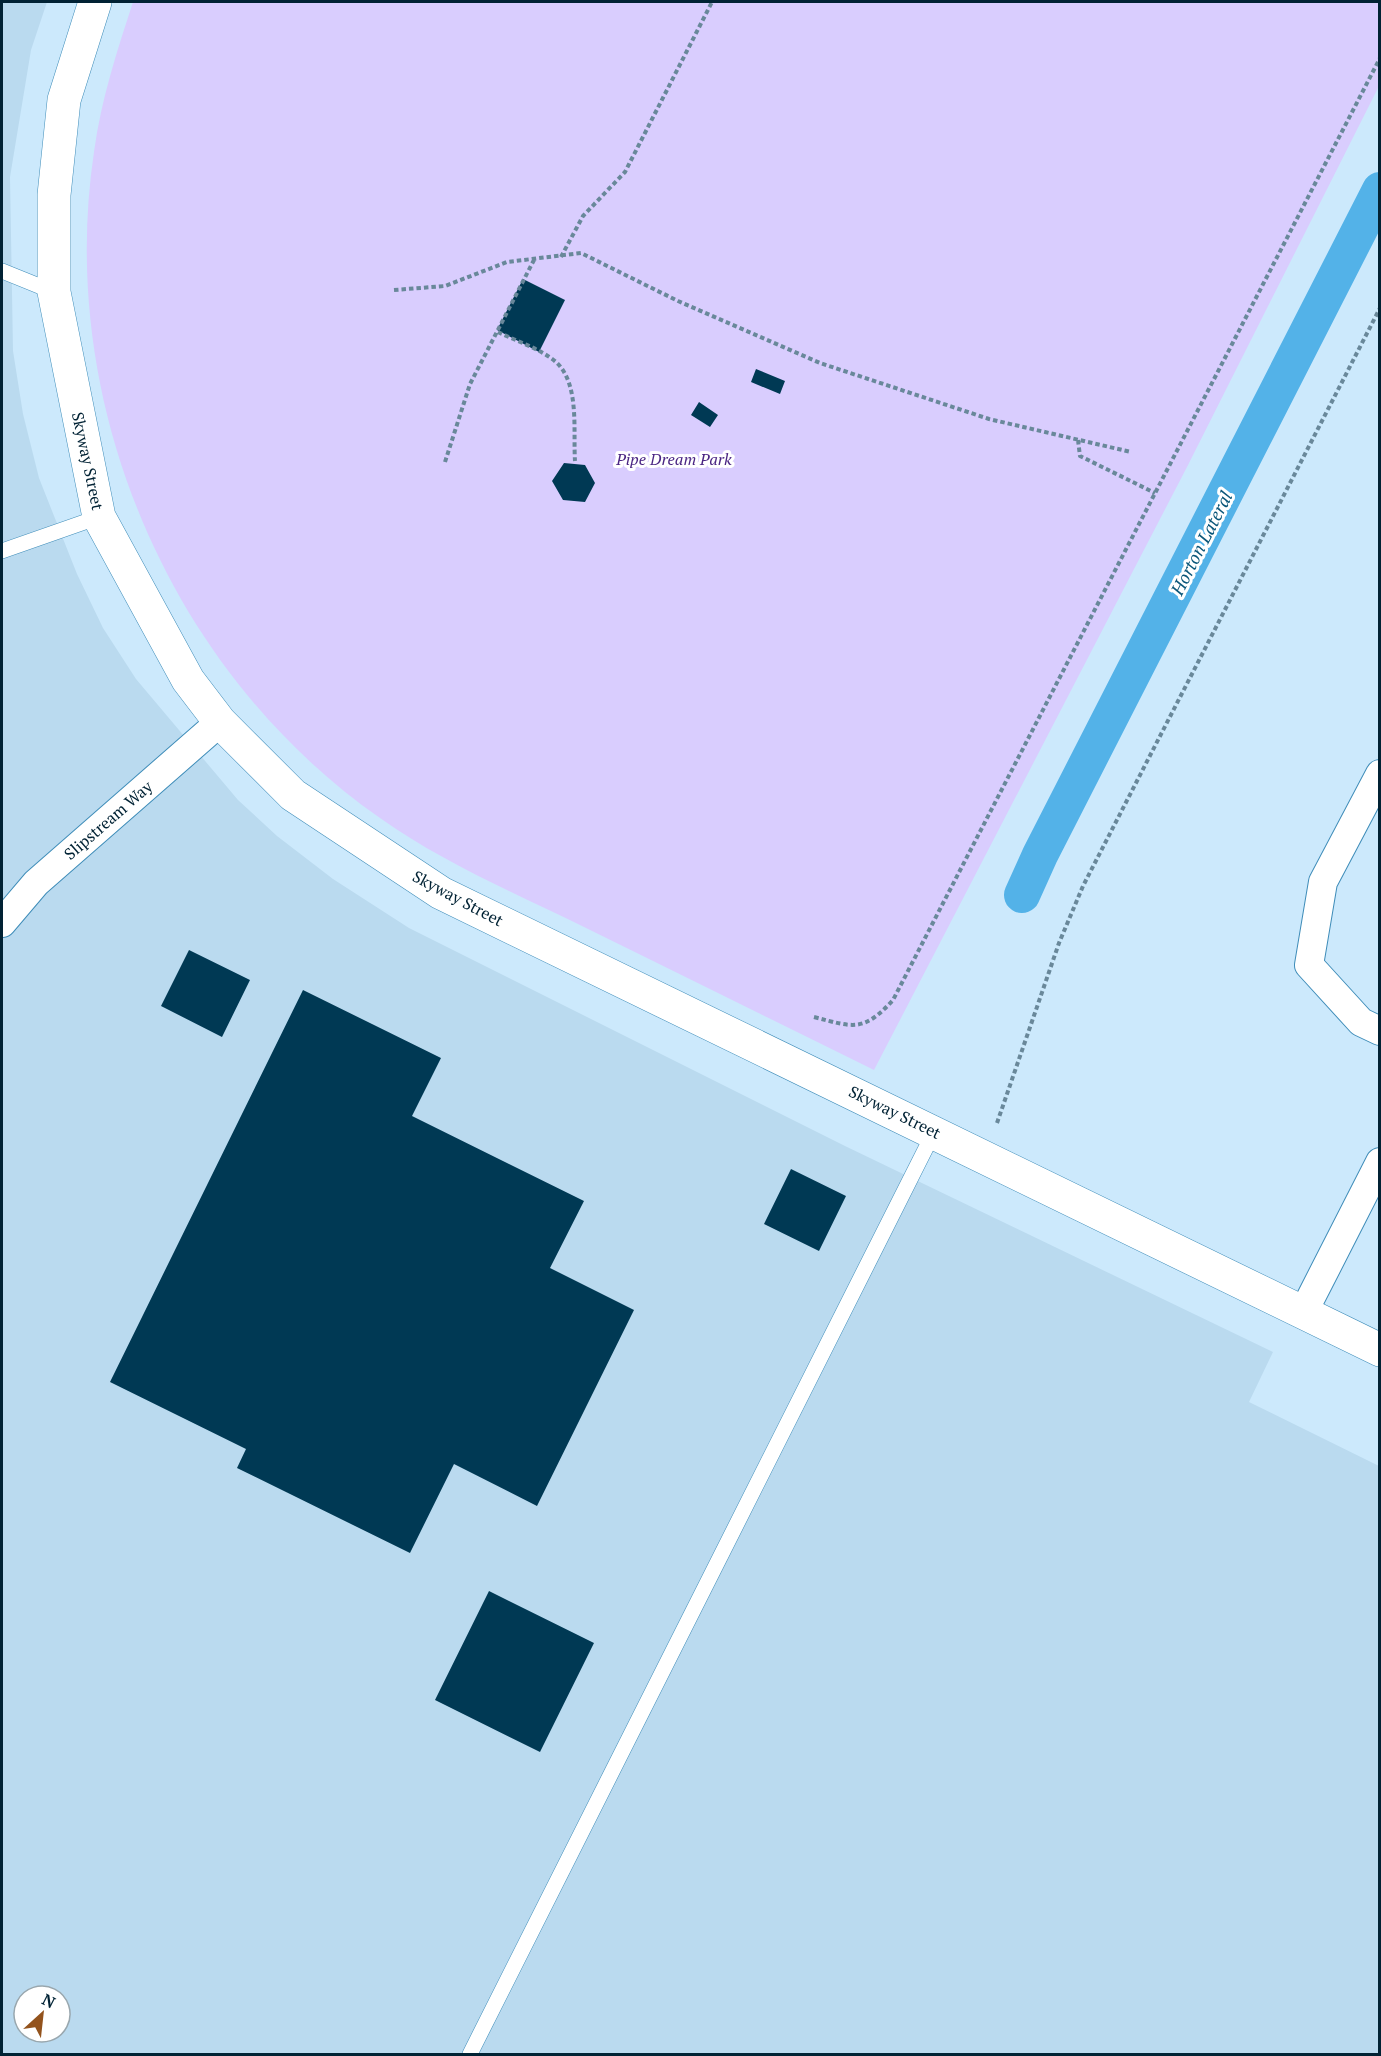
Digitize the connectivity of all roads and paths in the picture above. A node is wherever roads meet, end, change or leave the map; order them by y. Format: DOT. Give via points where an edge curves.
graph roads {
  1 [pos="95,2"];
  2 [pos="712,2"];
  3 [pos="1380,58"];
  4 [pos="561,257"];
  5 [pos="535,258"];
  6 [pos="2,271"];
  7 [pos="394,290"];
  8 [pos="54,292"];
  9 [pos="1380,308"];
  10 [pos="498,332"];
  11 [pos="1078,440"];
  12 [pos="1131,452"];
  13 [pos="575,461"];
  14 [pos="445,462"];
  15 [pos="1155,493"];
  16 [pos="99,517"];
  17 [pos="2,551"];
  18 [pos="220,722"];
  19 [pos="1380,774"];
  20 [pos="2,923"];
  21 [pos="814,1017"];
  22 [pos="1380,1031"];
  23 [pos="998,1123"];
  24 [pos="934,1132"];
  25 [pos="1380,1162"];
  26 [pos="1303,1313"];
  27 [pos="1380,1350"];
  28 [pos="470,2055"];
  1 -- 8 [label="street, Skyway Street" via="64,99 54,195"];
  2 -- 4 [label="path" via="625,172 583,216"];
  3 -- 15 [label="path"];
  4 -- 5 [label="path"];
  4 -- 11 [label="path" via="581,253 596,258 756,337 878,384 989,419"];
  5 -- 7 [label="path" via="507,262 445,286"];
  5 -- 10 [label="path"];
  6 -- 8 [label="lane"];
  8 -- 16 [label="street, Skyway Street"];
  9 -- 23 [label="path" via="1083,886 1059,943"];
  10 -- 13 [label="path" via="551,358 564,371 571,395"];
  10 -- 14 [label="path" via="470,384"];
  11 -- 12 [label="path"];
  11 -- 15 [label="path" via="1080,456"];
  15 -- 21 [label="path" via="892,1000 876,1019 851,1026"];
  16 -- 17 [label="lane"];
  16 -- 18 [label="street, Skyway Street" via="188,680"];
  18 -- 20 [label="street, Slipstream Way" via="36,883"];
  18 -- 24 [label="street, Skyway Street" via="293,795 441,893"];
  19 -- 22 [label="street" via="1323,882 1309,965 1361,1022"];
  24 -- 26 [label="street, Skyway Street"];
  24 -- 28 [label="lane"];
  25 -- 26 [label="street"];
  26 -- 27 [label="street, Skyway Street"];
}
